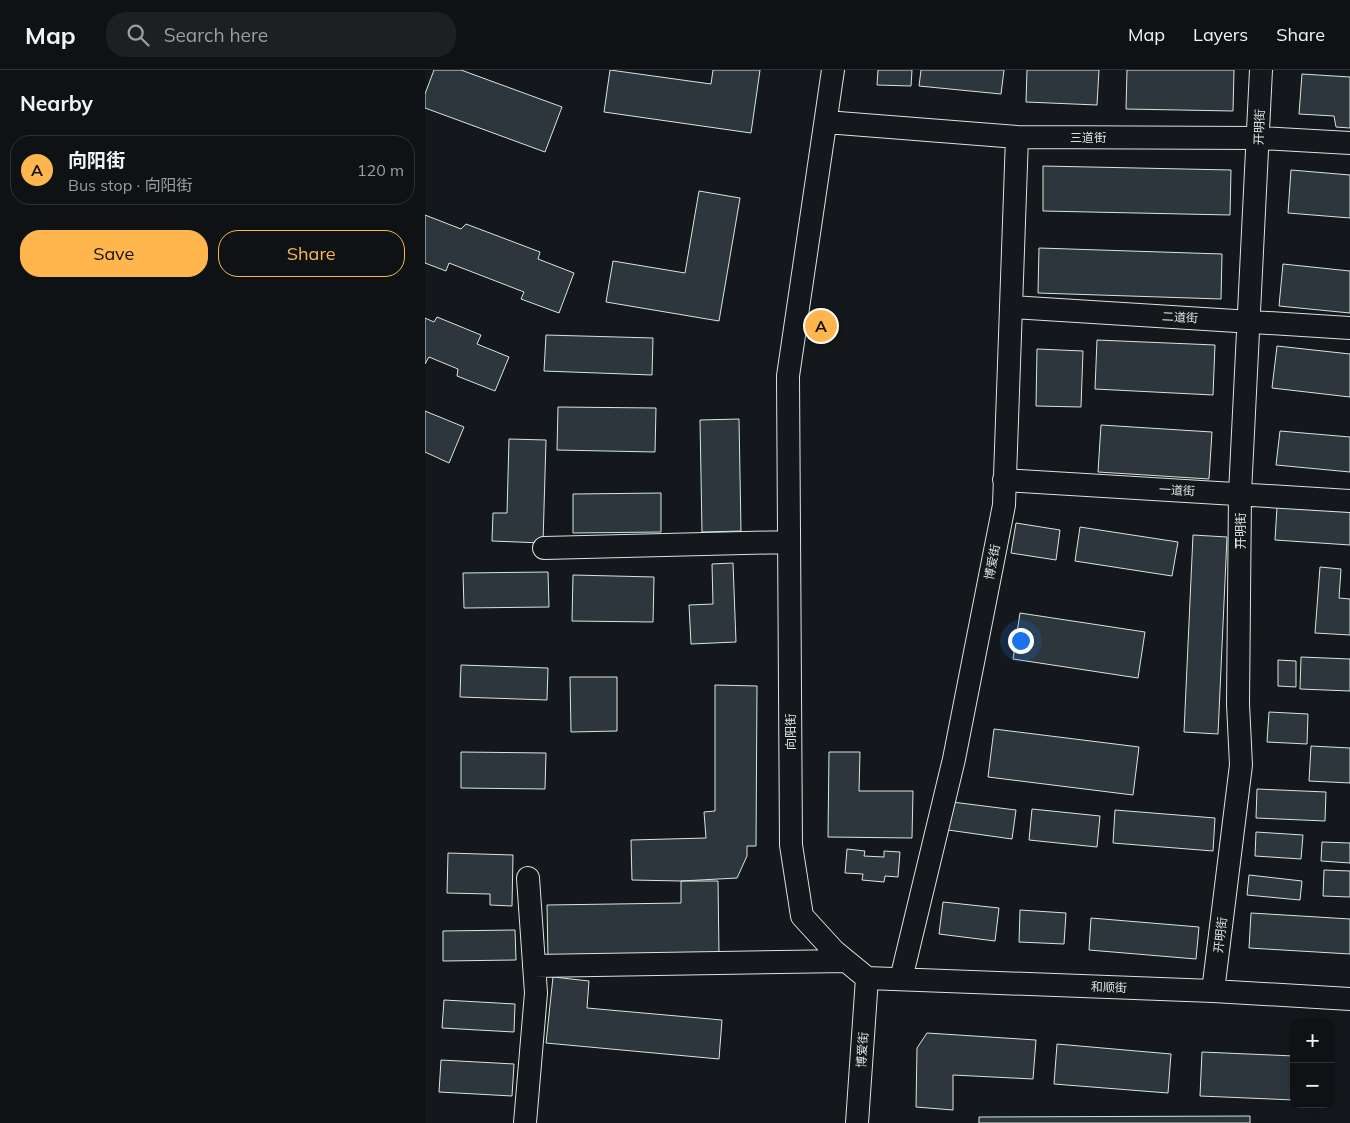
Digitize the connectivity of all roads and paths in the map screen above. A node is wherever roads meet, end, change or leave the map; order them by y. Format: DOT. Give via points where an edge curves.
graph roads {
  1 [pos="833,70"];
  2 [pos="1261,70"];
  3 [pos="826,122"];
  4 [pos="1017,137"];
  5 [pos="1259,138"];
  6 [pos="1350,143"];
  7 [pos="1011,307"];
  8 [pos="1250,321"];
  9 [pos="1350,328"];
  10 [pos="1004,480"];
  11 [pos="1240,493"];
  12 [pos="1350,501"];
  13 [pos="789,542"];
  14 [pos="544,548"];
  15 [pos="528,878"];
  16 [pos="846,960"];
  17 [pos="534,966"];
  18 [pos="867,978"];
  19 [pos="901,979"];
  20 [pos="1213,991"];
  21 [pos="1350,999"];
  22 [pos="525,1123"];
  23 [pos="857,1123"];
  1 -- 3 [label="street, 向阳街"];
  2 -- 5 [label="street, 开明街"];
  3 -- 4 [label="street, 三道街"];
  3 -- 13 [label="street, 向阳街" via="788,376"];
  4 -- 5 [label="street, 三道街"];
  4 -- 7 [label="street, 博爱街"];
  5 -- 6 [label="street, 三道街"];
  5 -- 8 [label="street, 开明街"];
  7 -- 8 [label="street, 二道街"];
  7 -- 10 [label="street, 博爱街"];
  8 -- 9 [label="street, 二道街"];
  8 -- 11 [label="street, 开明街"];
  10 -- 11 [label="street, 一道街"];
  10 -- 19 [label="street, 博爱街" via="1004,505 954,759"];
  11 -- 12 [label="street, 一道街"];
  11 -- 20 [label="street, 开明街" via="1238,704 1241,765"];
  13 -- 14 [label="street"];
  13 -- 16 [label="street, 向阳街" via="791,845 802,916"];
  15 -- 17 [label="street"];
  16 -- 17 [label="street"];
  16 -- 18 [label="street, 向阳街"];
  17 -- 22 [label="street" via="536,992"];
  18 -- 19 [label="street, 和顺街"];
  18 -- 23 [label="street, 博爱街"];
  19 -- 20 [label="street, 和顺街"];
  20 -- 21 [label="street, 和顺街"];
}
